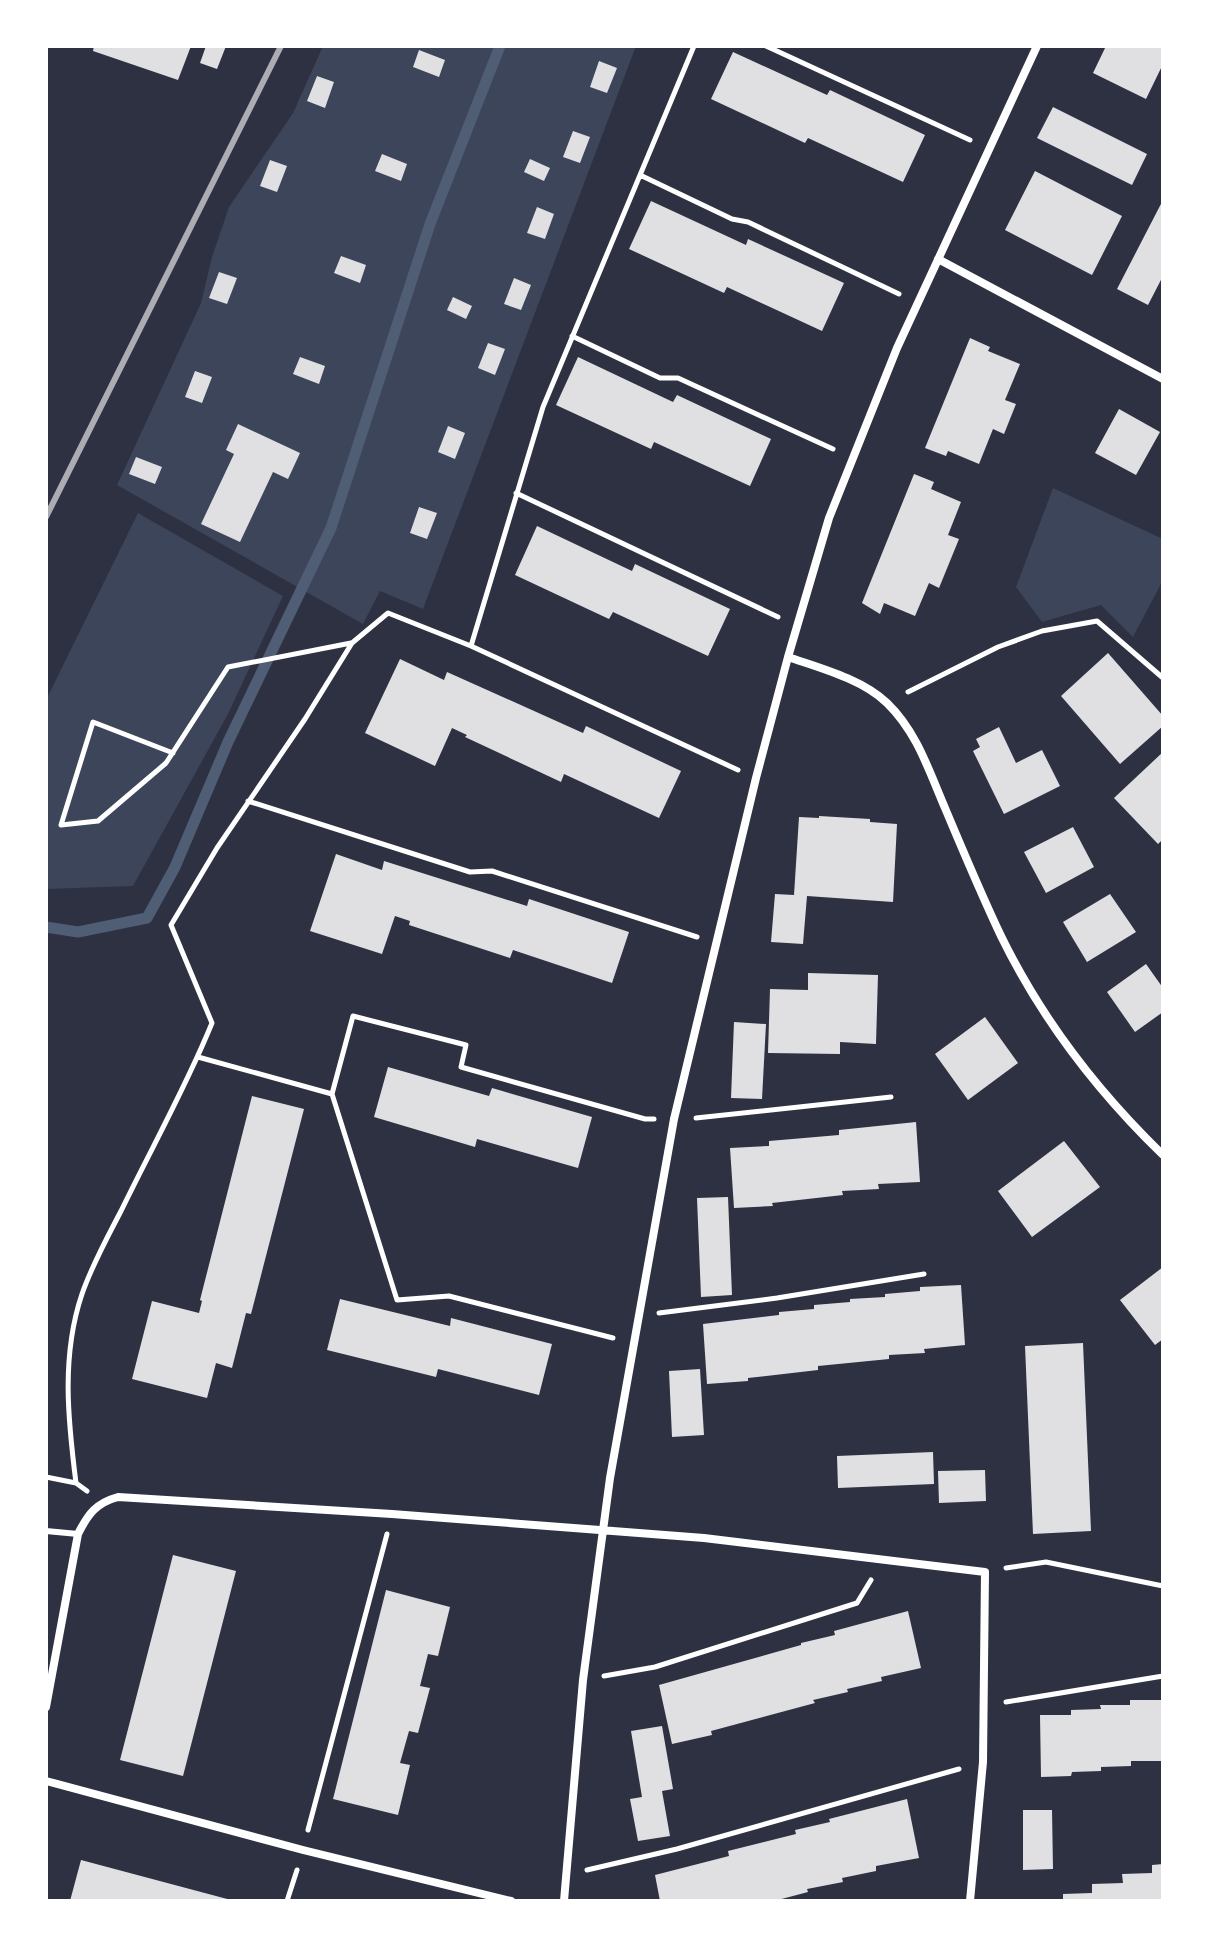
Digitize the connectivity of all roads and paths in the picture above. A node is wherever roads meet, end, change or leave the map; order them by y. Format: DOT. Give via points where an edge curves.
graph roads {
  1 [pos="694,46"];
  2 [pos="766,46"];
  3 [pos="1037,46"];
  4 [pos="989,148"];
  5 [pos="639,175"];
  6 [pos="938,259"];
  7 [pos="918,304"];
  8 [pos="572,336"];
  9 [pos="1163,379"];
  10 [pos="852,457"];
  11 [pos="516,493"];
  12 [pos="797,627"];
  13 [pos="352,643"];
  14 [pos="471,646"];
  15 [pos="788,657"];
  16 [pos="1163,678"];
  17 [pos="887,703"];
  18 [pos="173,753"];
  19 [pos="756,778"];
  20 [pos="248,801"];
  21 [pos="717,944"];
  22 [pos="198,1057"];
  23 [pos="332,1094"];
  24 [pos="891,1097"];
  25 [pos="674,1119"];
  26 [pos="1163,1155"];
  27 [pos="924,1274"];
  28 [pos="638,1315"];
  29 [pos="634,1343"];
  30 [pos="46,1477"];
  31 [pos="76,1483"];
  32 [pos="100,1502"];
  33 [pos="392,1514"];
  34 [pos="602,1529"];
  35 [pos="46,1531"];
  36 [pos="78,1534"];
  37 [pos="985,1572"];
  38 [pos="1163,1586"];
  39 [pos="857,1603"];
  40 [pos="1163,1676"];
  41 [pos="583,1680"];
  42 [pos="984,1705"];
  43 [pos="46,1707"];
  44 [pos="983,1762"];
  45 [pos="46,1781"];
  46 [pos="303,1850"];
  47 [pos="568,1874"];
  48 [pos="287,1901"];
  49 [pos="511,1901"];
  50 [pos="564,1901"];
  51 [pos="970,1901"];
  1 -- 5 [label="path"];
  2 -- 4 [label="path"];
  3 -- 4 [label="street"];
  4 -- 6 [label="street"];
  5 -- 7 [label="path"];
  5 -- 8 [label="path"];
  6 -- 7 [label="street"];
  6 -- 9 [label="street"];
  7 -- 10 [label="street"];
  8 -- 10 [label="path"];
  8 -- 11 [label="path"];
  10 -- 12 [label="street"];
  11 -- 12 [label="path"];
  11 -- 14 [label="path"];
  12 -- 15 [label="street"];
  13 -- 14 [label="path" via="388,613"];
  13 -- 18 [label="path" via="228,667"];
  13 -- 20 [label="path"];
  14 -- 19 [label="path"];
  15 -- 17 [label="street"];
  15 -- 19 [label="street"];
  16 -- 17 [label="path" via="1097,621 1042,631 998,647"];
  17 -- 26 [label="street" via="914,736 1002,938 1036,999 1087,1072"];
  18 -- 18 [label="path" via="98,821 61,825 93,722"];
  19 -- 21 [label="street"];
  20 -- 21 [label="path" via="470,872 492,871"];
  20 -- 22 [label="path" via="171,925 212,1023"];
  21 -- 25 [label="street"];
  22 -- 23 [label="path"];
  22 -- 31 [label="path" via="82,1295 67,1396"];
  23 -- 25 [label="path" via="353,1016 466,1045 461,1067 645,1119"];
  23 -- 29 [label="path" via="397,1300 449,1296"];
  24 -- 25 [label="path"];
  25 -- 28 [label="street"];
  27 -- 28 [label="path"];
  28 -- 29 [label="street"];
  29 -- 34 [label="street"];
  30 -- 31 [label="path"];
  31 -- 32 [label="path"];
  32 -- 33 [label="street" via="144,1497"];
  32 -- 36 [label="street"];
  33 -- 34 [label="street"];
  33 -- 46 [label="path"];
  34 -- 37 [label="street"];
  34 -- 41 [label="street"];
  35 -- 36 [label="lane"];
  36 -- 43 [label="street"];
  37 -- 38 [label="path" via="1046,1562"];
  37 -- 42 [label="street"];
  39 -- 41 [label="path" via="655,1667"];
  40 -- 42 [label="path"];
  41 -- 47 [label="street"];
  42 -- 44 [label="street"];
  44 -- 47 [label="path" via="677,1849"];
  44 -- 51 [label="street"];
  45 -- 46 [label="street"];
  46 -- 48 [label="path"];
  46 -- 49 [label="street"];
  47 -- 50 [label="street"];
}
